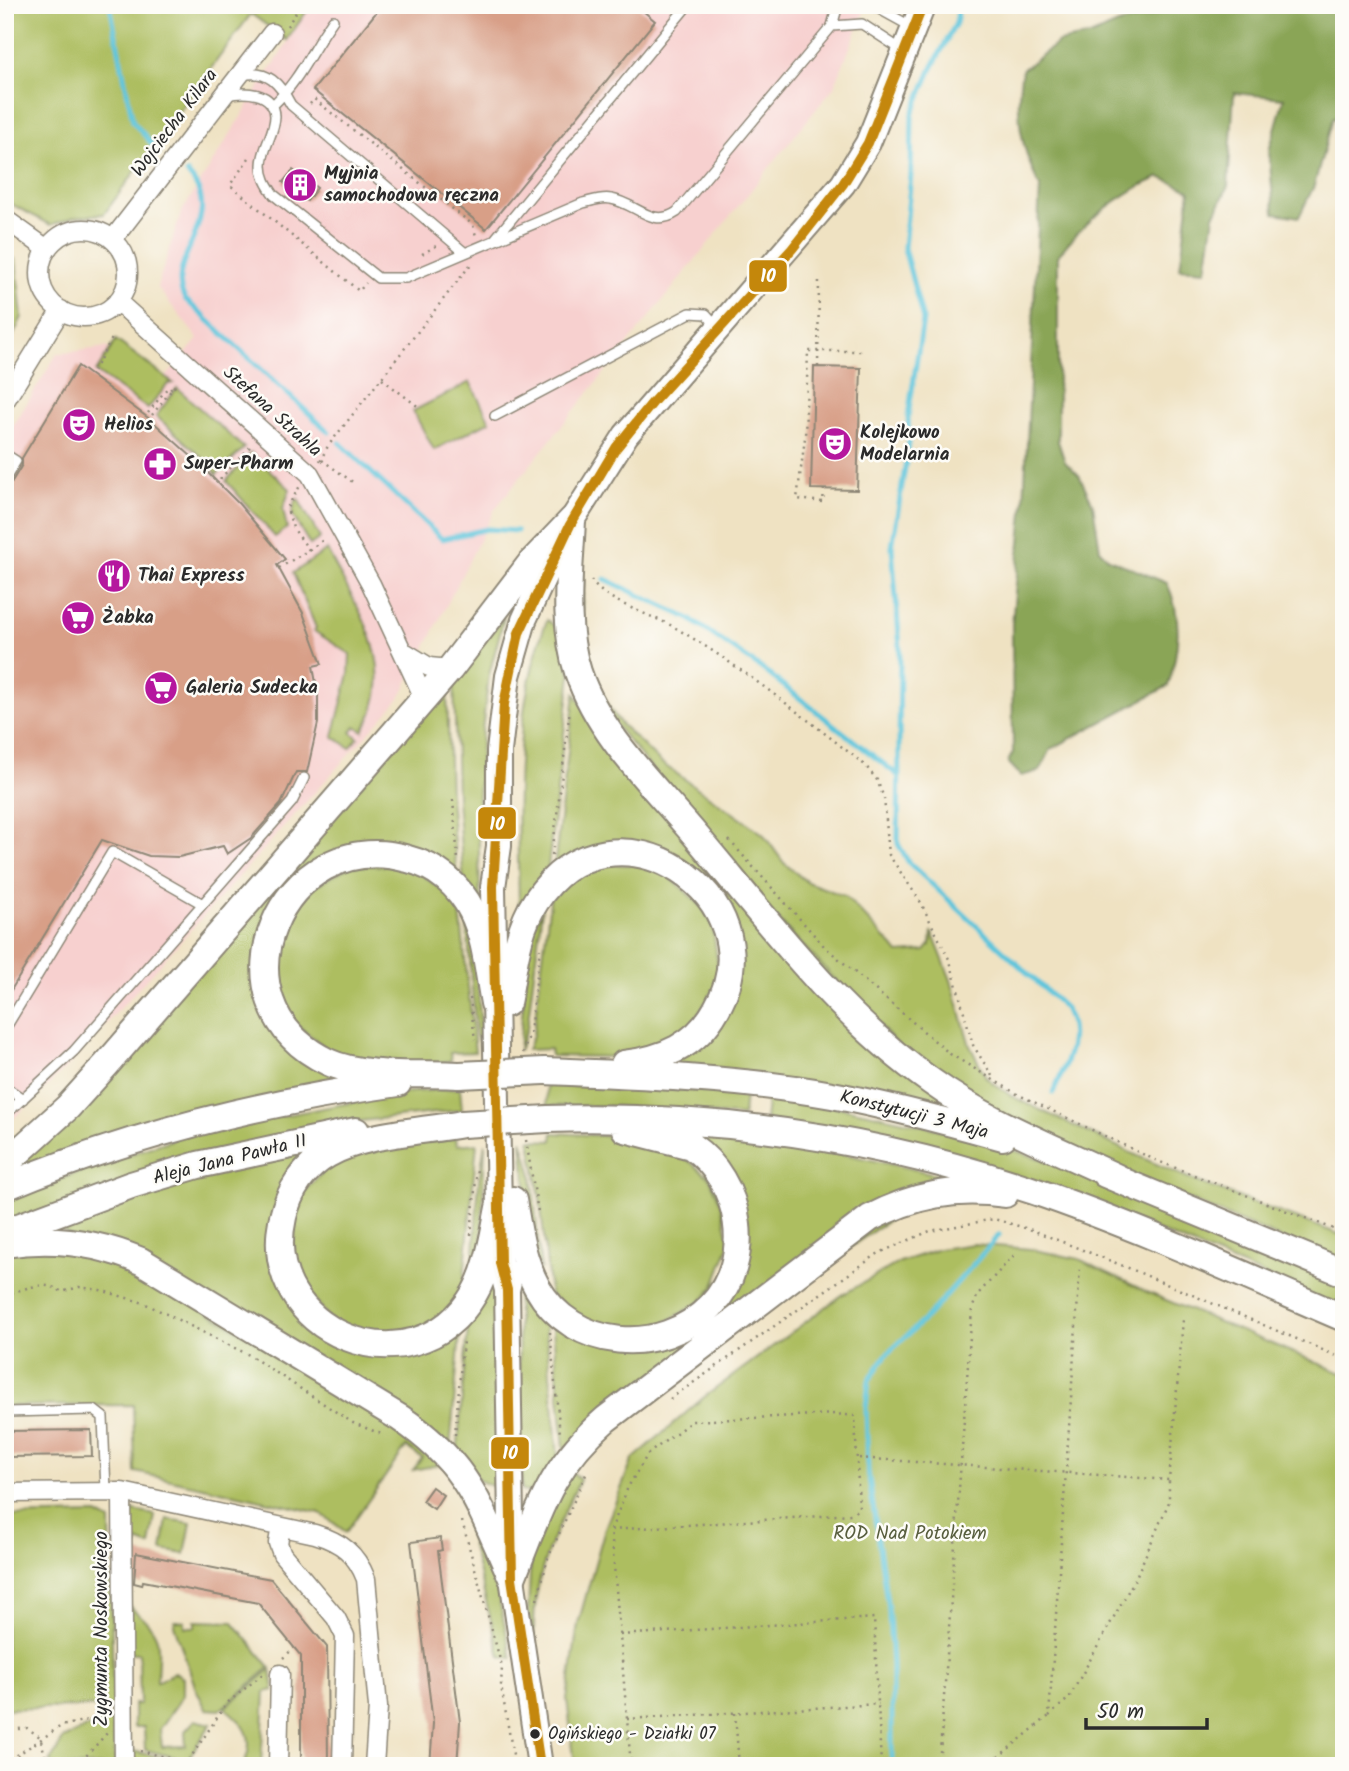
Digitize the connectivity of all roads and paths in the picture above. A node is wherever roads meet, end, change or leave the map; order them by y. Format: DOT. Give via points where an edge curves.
graph roads {
  1 [pos="301,5"];
  2 [pos="688,5"];
  3 [pos="838,5"];
  4 [pos="872,5"];
  5 [pos="923,5"];
  6 [pos="1311,5"];
  7 [pos="1344,10"];
  8 [pos="333,20"];
  9 [pos="832,26"];
  10 [pos="914,28"];
  11 [pos="272,33"];
  12 [pos="904,51"];
  13 [pos="237,76"];
  14 [pos="285,94"];
  15 [pos="221,97"];
  16 [pos="272,106"];
  17 [pos="302,113"];
  18 [pos="230,185"];
  19 [pos="5,219"];
  20 [pos="113,239"];
  21 [pos="494,240"];
  22 [pos="442,243"];
  23 [pos="478,247"];
  24 [pos="47,249"];
  25 [pos="464,253"];
  26 [pos="422,254"];
  27 [pos="819,279"];
  28 [pos="369,280"];
  29 [pos="118,302"];
  30 [pos="61,310"];
  31 [pos="719,328"];
  32 [pos="114,335"];
  33 [pos="818,351"];
  34 [pos="862,351"];
  35 [pos="818,367"];
  36 [pos="93,371"];
  37 [pos="382,379"];
  38 [pos="177,383"];
  39 [pos="172,390"];
  40 [pos="5,401"];
  41 [pos="420,408"];
  42 [pos="148,413"];
  43 [pos="152,415"];
  44 [pos="495,416"];
  45 [pos="250,447"];
  46 [pos="5,454"];
  47 [pos="322,460"];
  48 [pos="316,467"];
  49 [pos="5,479"];
  50 [pos="220,479"];
  51 [pos="354,483"];
  52 [pos="824,489"];
  53 [pos="297,490"];
  54 [pos="572,520"];
  55 [pos="326,538"];
  56 [pos="309,550"];
  57 [pos="571,554"];
  58 [pos="279,568"];
  59 [pos="406,653"];
  60 [pos="450,669"];
  61 [pos="424,698"];
  62 [pos="571,701"];
  63 [pos="304,778"];
  64 [pos="453,800"];
  65 [pos="725,835"];
  66 [pos="551,859"];
  67 [pos="459,868"];
  68 [pos="201,903"];
  69 [pos="490,1001"];
  70 [pos="5,1029"];
  71 [pos="476,1044"];
  72 [pos="545,1071"];
  73 [pos="460,1075"];
  74 [pos="996,1082"];
  75 [pos="5,1087"];
  76 [pos="23,1099"];
  77 [pos="5,1115"];
  78 [pos="548,1119"];
  79 [pos="462,1124"];
  80 [pos="5,1164"];
  81 [pos="477,1167"];
  82 [pos="1120,1179"];
  83 [pos="5,1187"];
  84 [pos="506,1204"];
  85 [pos="1108,1219"];
  86 [pos="5,1232"];
  87 [pos="1344,1233"];
  88 [pos="470,1242"];
  89 [pos="5,1244"];
  90 [pos="1016,1253"];
  91 [pos="1080,1268"];
  92 [pos="1344,1273"];
  93 [pos="5,1295"];
  94 [pos="1344,1318"];
  95 [pos="1183,1320"];
  96 [pos="549,1329"];
  97 [pos="463,1333"];
  98 [pos="1344,1359"];
  99 [pos="667,1401"];
  100 [pos="5,1412"];
  101 [pos="560,1438"];
  102 [pos="393,1439"];
  103 [pos="455,1444"];
  104 [pos="857,1458"];
  105 [pos="594,1463"];
  106 [pos="581,1465"];
  107 [pos="961,1465"];
  108 [pos="588,1471"];
  109 [pos="1066,1472"];
  110 [pos="1170,1480"];
  111 [pos="114,1492"];
  112 [pos="5,1493"];
  113 [pos="459,1512"];
  114 [pos="281,1527"];
  115 [pos="611,1530"];
  116 [pos="512,1578"];
  117 [pos="536,1611"];
  118 [pos="620,1635"];
  119 [pos="295,1648"];
  120 [pos="273,1670"];
  121 [pos="879,1704"];
  122 [pos="735,1713"];
  123 [pos="124,1715"];
  124 [pos="1049,1716"];
  125 [pos="627,1719"];
  126 [pos="5,1731"];
  127 [pos="41,1740"];
  128 [pos="124,1747"];
  129 [pos="5,1750"];
  130 [pos="11,1759"];
  131 [pos="5,1763"];
  132 [pos="187,1764"];
  133 [pos="40,1766"];
  134 [pos="77,1766"];
  135 [pos="124,1766"];
  136 [pos="204,1766"];
  137 [pos="278,1766"];
  138 [pos="342,1766"];
  139 [pos="374,1766"];
  140 [pos="515,1766"];
  141 [pos="540,1766"];
  142 [pos="631,1766"];
  143 [pos="738,1766"];
  144 [pos="881,1766"];
  145 [pos="939,1766"];
  146 [pos="987,1766"];
  1 -- 11 [label="path" via="286,28"];
  2 -- 21 [label="lane"];
  3 -- 9 [label="lane"];
  4 -- 10 [label="lane"];
  5 -- 10 [label="main road"];
  6 -- 7 [label="path"];
  8 -- 14 [label="lane" via="309,53 302,75"];
  9 -- 12 [label="lane" via="862,24"];
  9 -- 21 [label="lane" via="668,218 647,216 607,198"];
  10 -- 12 [label="main road"];
  11 -- 13 [label="street, Wojciecha Kilara"];
  12 -- 31 [label="main road" via="868,142 843,184"];
  13 -- 14 [label="lane" via="265,74 280,84"];
  13 -- 15 [label="street, Wojciecha Kilara"];
  14 -- 16 [label="lane"];
  14 -- 17 [label="lane"];
  15 -- 16 [label="lane" via="254,93"];
  15 -- 20 [label="street, Wojciecha Kilara"];
  16 -- 25 [label="lane" via="275,115 262,162 267,186 378,278 406,278"];
  17 -- 23 [label="path" via="314,99 473,225"];
  17 -- 25 [label="lane"];
  18 -- 28 [label="path" via="359,291"];
  19 -- 24 [label="street"];
  20 -- 24 [label="street" via="85,229 57,238"];
  20 -- 29 [label="street" via="122,250 128,276"];
  21 -- 23 [label="lane"];
  22 -- 26 [label="path"];
  23 -- 25 [label="lane"];
  23 -- 37 [label="path" via="479,254"];
  24 -- 30 [label="street" via="41,262 43,289"];
  27 -- 33 [label="path"];
  29 -- 30 [label="street" via="97,315"];
  29 -- 59 [label="street, Stefana Strahla" via="310,474"];
  30 -- 40 [label="street"];
  31 -- 44 [label="lane" via="706,314 690,313"];
  31 -- 54 [label="main road" via="626,435"];
  32 -- 36 [label="path"];
  33 -- 34 [label="path"];
  33 -- 35 [label="path"];
  33 -- 52 [label="path" via="808,351 797,499 823,502"];
  37 -- 41 [label="path"];
  37 -- 47 [label="path" via="328,446"];
  38 -- 39 [label="path"];
  39 -- 42 [label="path" via="168,387"];
  39 -- 43 [label="path"];
  45 -- 50 [label="path"];
  46 -- 49 [label="lane" via="16,461"];
  47 -- 48 [label="path"];
  47 -- 51 [label="path"];
  53 -- 56 [label="path" via="287,508 293,528"];
  54 -- 57 [label="main road"];
  54 -- 60 [label="main road" via="531,563"];
  54 -- 69 [label="main road" via="524,620 508,676 499,751"];
  55 -- 56 [label="path"];
  56 -- 58 [label="path"];
  57 -- 74 [label="path" via="594,586 710,649 865,765 884,798 889,855 920,901 950,961 973,1045"];
  57 -- 82 [label="main road" via="570,632 574,658 593,708 805,965 877,1039 934,1084 983,1114"];
  59 -- 60 [label="street" via="429,667"];
  59 -- 61 [label="street, Stefana Strahla"];
  60 -- 61 [label="main road"];
  61 -- 80 [label="main road" via="75,1100"];
  62 -- 66 [label="path"];
  63 -- 68 [label="lane" via="292,802"];
  64 -- 67 [label="path"];
  65 -- 74 [label="path" via="824,946 950,1054"];
  68 -- 70 [label="lane" via="112,852"];
  68 -- 76 [label="lane" via="74,1051"];
  69 -- 71 [label="path"];
  69 -- 72 [label="main road" via="536,901 556,876 590,857 625,851 670,862 691,877 718,911 730,967 718,1007 700,1032 681,1048 650,1060"];
  69 -- 73 [label="main road" via="482,936 471,909 448,879 414,860 382,854 332,864 307,878 276,917 265,952 267,988 280,1020 304,1047 330,1063 369,1071"];
  69 -- 84 [label="main road"];
  72 -- 73 [label="main road, Konstytucji 3 Maja, bridge"];
  72 -- 82 [label="main road, Konstytucji 3 Maja" via="675,1077 829,1095 945,1120"];
  73 -- 83 [label="main road" via="239,1111 113,1146"];
  74 -- 87 [label="path" via="1155,1160"];
  75 -- 76 [label="lane"];
  76 -- 77 [label="lane"];
  78 -- 79 [label="main road, bridge"];
  78 -- 84 [label="main road" via="637,1130 699,1152 722,1180 737,1216 738,1242 728,1278 708,1308 661,1335 626,1342 597,1336 560,1316 536,1286"];
  78 -- 85 [label="main road" via="665,1119 830,1139 958,1168"];
  79 -- 84 [label="main road" via="354,1144 327,1155 304,1173 285,1208 280,1235 292,1290 312,1316 342,1337 387,1346 422,1339 444,1327 473,1296"];
  79 -- 86 [label="main road, Aleja Jana Pawła II" via="352,1131 281,1145 131,1185"];
  81 -- 88 [label="path"];
  82 -- 92 [label="main road, Konstytucji 3 Maja"];
  84 -- 116 [label="main road" via="500,1263 507,1290"];
  85 -- 94 [label="main road"];
  85 -- 116 [label="main road" via="1022,1197 977,1191 928,1195 870,1218 579,1444 547,1489"];
  89 -- 116 [label="main road" via="41,1240 95,1244 141,1261 400,1418 466,1479"];
  90 -- 107 [label="path" via="978,1294 972,1309"];
  91 -- 109 [label="path"];
  93 -- 102 [label="path" via="37,1285 54,1286 62,1292 79,1287 120,1294 249,1355 354,1423"];
  95 -- 110 [label="path"];
  96 -- 101 [label="path"];
  97 -- 103 [label="path"];
  98 -- 99 [label="path" via="1091,1253 994,1219 930,1231 879,1253"];
  100 -- 111 [label="lane" via="94,1410 103,1417 106,1429"];
  104 -- 107 [label="path"];
  104 -- 115 [label="path" via="859,1508 852,1514"];
  104 -- 115 [label="path" via="852,1415 692,1421 648,1454 628,1487"];
  105 -- 108 [label="path"];
  106 -- 108 [label="path"];
  107 -- 109 [label="path"];
  107 -- 145 [label="path"];
  108 -- 117 [label="path" via="548,1558"];
  109 -- 110 [label="path"];
  109 -- 124 [label="path"];
  110 -- 124 [label="path" via="1169,1502 1136,1577 1069,1698"];
  111 -- 112 [label="street"];
  111 -- 114 [label="street"];
  111 -- 123 [label="street, Zygmunta Noskowskiego"];
  113 -- 140 [label="path" via="502,1667"];
  114 -- 138 [label="street" via="278,1543 282,1554 334,1615 345,1636"];
  114 -- 139 [label="street" via="330,1539 360,1565 368,1596 378,1707"];
  115 -- 118 [label="path"];
  116 -- 141 [label="main road"];
  118 -- 121 [label="path" via="874,1618"];
  118 -- 125 [label="path"];
  119 -- 120 [label="path"];
  120 -- 132 [label="path" via="226,1704"];
  120 -- 137 [label="street"];
  121 -- 122 [label="path"];
  121 -- 144 [label="path"];
  122 -- 125 [label="path"];
  122 -- 143 [label="path"];
  123 -- 127 [label="path" via="61,1726"];
  123 -- 128 [label="street, Zygmunta Noskowskiego"];
  123 -- 134 [label="path"];
  124 -- 146 [label="path"];
  125 -- 142 [label="path"];
  126 -- 127 [label="path" via="27,1728"];
  127 -- 130 [label="path"];
  127 -- 133 [label="path" via="45,1755"];
  128 -- 132 [label="path"];
  128 -- 135 [label="street, Zygmunta Noskowskiego"];
  129 -- 130 [label="path"];
  130 -- 131 [label="path"];
  132 -- 136 [label="path"];
}
